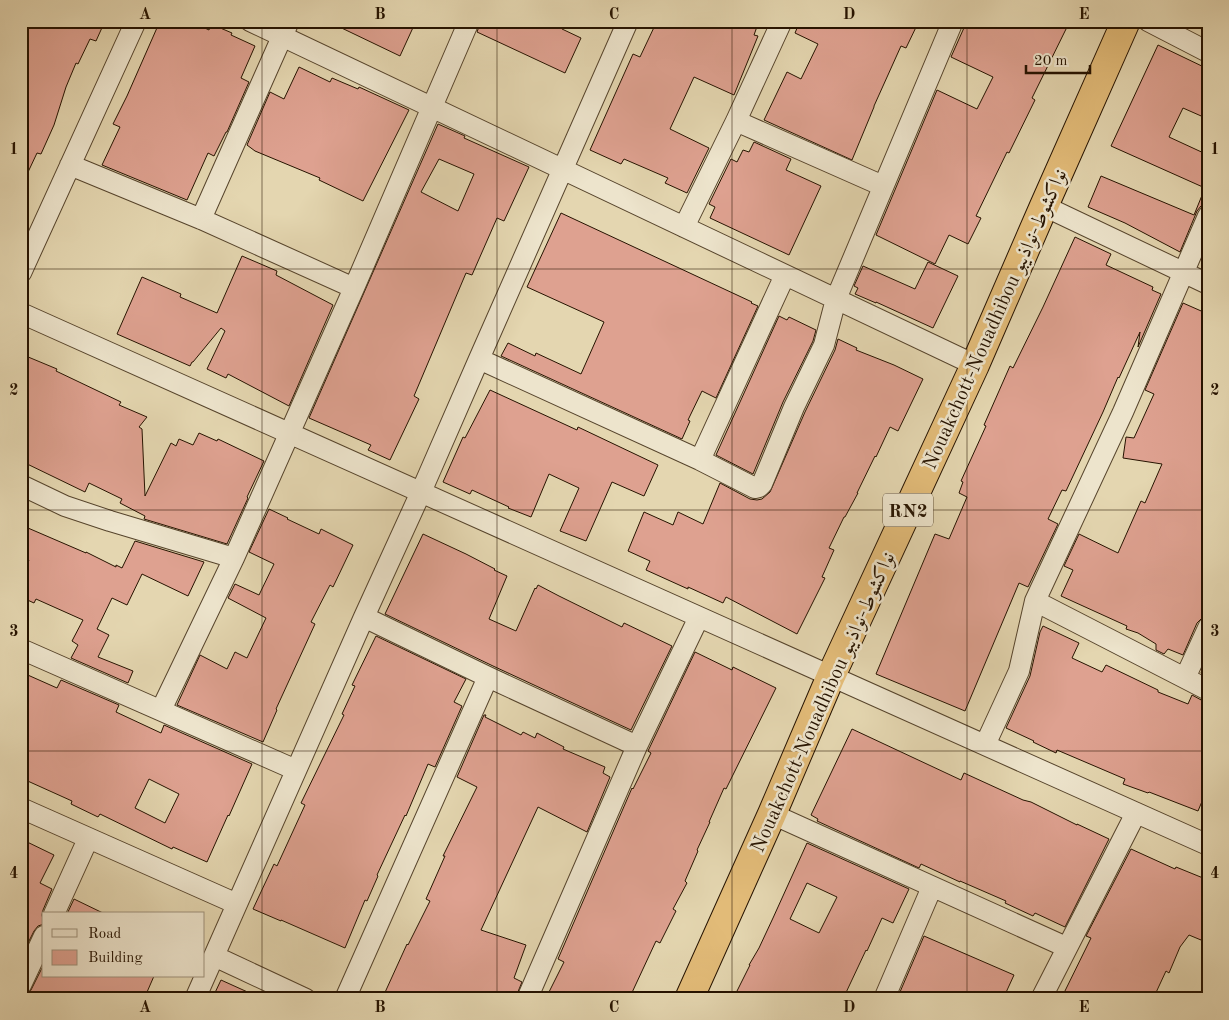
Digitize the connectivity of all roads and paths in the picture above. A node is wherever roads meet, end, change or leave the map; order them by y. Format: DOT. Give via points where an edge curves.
graph roads {
  1 [pos="136,21"];
  2 [pos="250,21"];
  3 [pos="469,21"];
  4 [pos="628,21"];
  5 [pos="782,21"];
  6 [pos="953,21"];
  7 [pos="1126,21"];
  8 [pos="1148,21"];
  9 [pos="285,29"];
  10 [pos="1208,52"];
  11 [pos="433,108"];
  12 [pos="736,121"];
  13 [pos="70,165"];
  14 [pos="562,169"];
  15 [pos="883,186"];
  16 [pos="1044,206"];
  17 [pos="1208,216"];
  18 [pos="201,219"];
  19 [pos="684,227"];
  20 [pos="21,273"];
  21 [pos="1184,273"];
  22 [pos="785,275"];
  23 [pos="1208,284"];
  24 [pos="354,288"];
  25 [pos="836,299"];
  26 [pos="21,312"];
  27 [pos="479,359"];
  28 [pos="975,365"];
  29 [pos="290,433"];
  30 [pos="700,460"];
  31 [pos="21,485"];
  32 [pos="421,492"];
  33 [pos="234,558"];
  34 [pos="1035,601"];
  35 [pos="364,617"];
  36 [pos="699,617"];
  37 [pos="1208,628"];
  38 [pos="21,649"];
  39 [pos="831,676"];
  40 [pos="488,677"];
  41 [pos="1185,678"];
  42 [pos="1208,690"];
  43 [pos="161,710"];
  44 [pos="985,745"];
  45 [pos="637,746"];
  46 [pos="296,770"];
  47 [pos="21,808"];
  48 [pos="1136,812"];
  49 [pos="772,814"];
  50 [pos="88,839"];
  51 [pos="1208,845"];
  52 [pos="932,887"];
  53 [pos="237,904"];
  54 [pos="55,912"];
  55 [pos="42,938"];
  56 [pos="1066,947"];
  57 [pos="214,956"];
  58 [pos="27,957"];
  59 [pos="205,976"];
  60 [pos="204,978"];
  61 [pos="21,985"];
  62 [pos="692,998"];
  63 [pos="195,999"];
  64 [pos="306,999"];
  65 [pos="345,999"];
  66 [pos="527,999"];
  67 [pos="884,999"];
  68 [pos="1041,999"];
  1 -- 13 [label="street"];
  2 -- 9 [label="street"];
  3 -- 11 [label="street"];
  4 -- 14 [label="street"];
  5 -- 12 [label="street"];
  6 -- 15 [label="street"];
  7 -- 16 [label="highway, Nouakchott-Nouadhibou نواكشوط-نواذيبو / RN2"];
  8 -- 10 [label="street"];
  9 -- 11 [label="street"];
  9 -- 18 [label="street"];
  11 -- 14 [label="street"];
  11 -- 24 [label="street"];
  12 -- 15 [label="street"];
  12 -- 19 [label="street"];
  13 -- 18 [label="street"];
  13 -- 20 [label="street"];
  14 -- 19 [label="street"];
  14 -- 27 [label="street"];
  15 -- 25 [label="street"];
  16 -- 21 [label="street"];
  16 -- 28 [label="highway, Nouakchott-Nouadhibou نواكشوط-نواذيبو / RN2"];
  17 -- 21 [label="street"];
  18 -- 24 [label="street"];
  19 -- 22 [label="street"];
  21 -- 23 [label="street"];
  21 -- 34 [label="street"];
  22 -- 25 [label="street"];
  22 -- 30 [label="street"];
  24 -- 29 [label="street"];
  25 -- 28 [label="street"];
  25 -- 30 [label="street" via="824,345 762,484 755,488"];
  26 -- 29 [label="street"];
  27 -- 30 [label="street"];
  27 -- 32 [label="street"];
  28 -- 39 [label="highway, Nouakchott-Nouadhibou نواكشوط-نواذيبو / RN2"];
  29 -- 32 [label="street"];
  29 -- 33 [label="street"];
  31 -- 33 [label="street" via="65,506"];
  32 -- 35 [label="street"];
  32 -- 36 [label="street"];
  33 -- 43 [label="street"];
  34 -- 41 [label="street"];
  34 -- 44 [label="street" via="1019,671"];
  35 -- 40 [label="street"];
  35 -- 46 [label="street"];
  36 -- 39 [label="street"];
  36 -- 45 [label="street"];
  37 -- 41 [label="street"];
  38 -- 43 [label="street"];
  39 -- 44 [label="street"];
  39 -- 49 [label="highway, Nouakchott-Nouadhibou نواكشوط-نواذيبو / RN2"];
  40 -- 45 [label="street"];
  40 -- 65 [label="street"];
  41 -- 42 [label="street"];
  43 -- 46 [label="street"];
  44 -- 48 [label="street"];
  45 -- 66 [label="street"];
  46 -- 53 [label="street"];
  47 -- 50 [label="street"];
  48 -- 51 [label="street"];
  48 -- 56 [label="street"];
  49 -- 52 [label="street"];
  49 -- 62 [label="highway, Nouakchott-Nouadhibou نواكشوط-نواذيبو / RN2"];
  50 -- 53 [label="street"];
  50 -- 54 [label="street"];
  52 -- 56 [label="street"];
  52 -- 67 [label="street"];
  53 -- 57 [label="street"];
  55 -- 58 [label="street"];
  56 -- 68 [label="street"];
  57 -- 59 [label="street"];
  57 -- 64 [label="street"];
  58 -- 61 [label="street"];
  60 -- 63 [label="street"];
}
